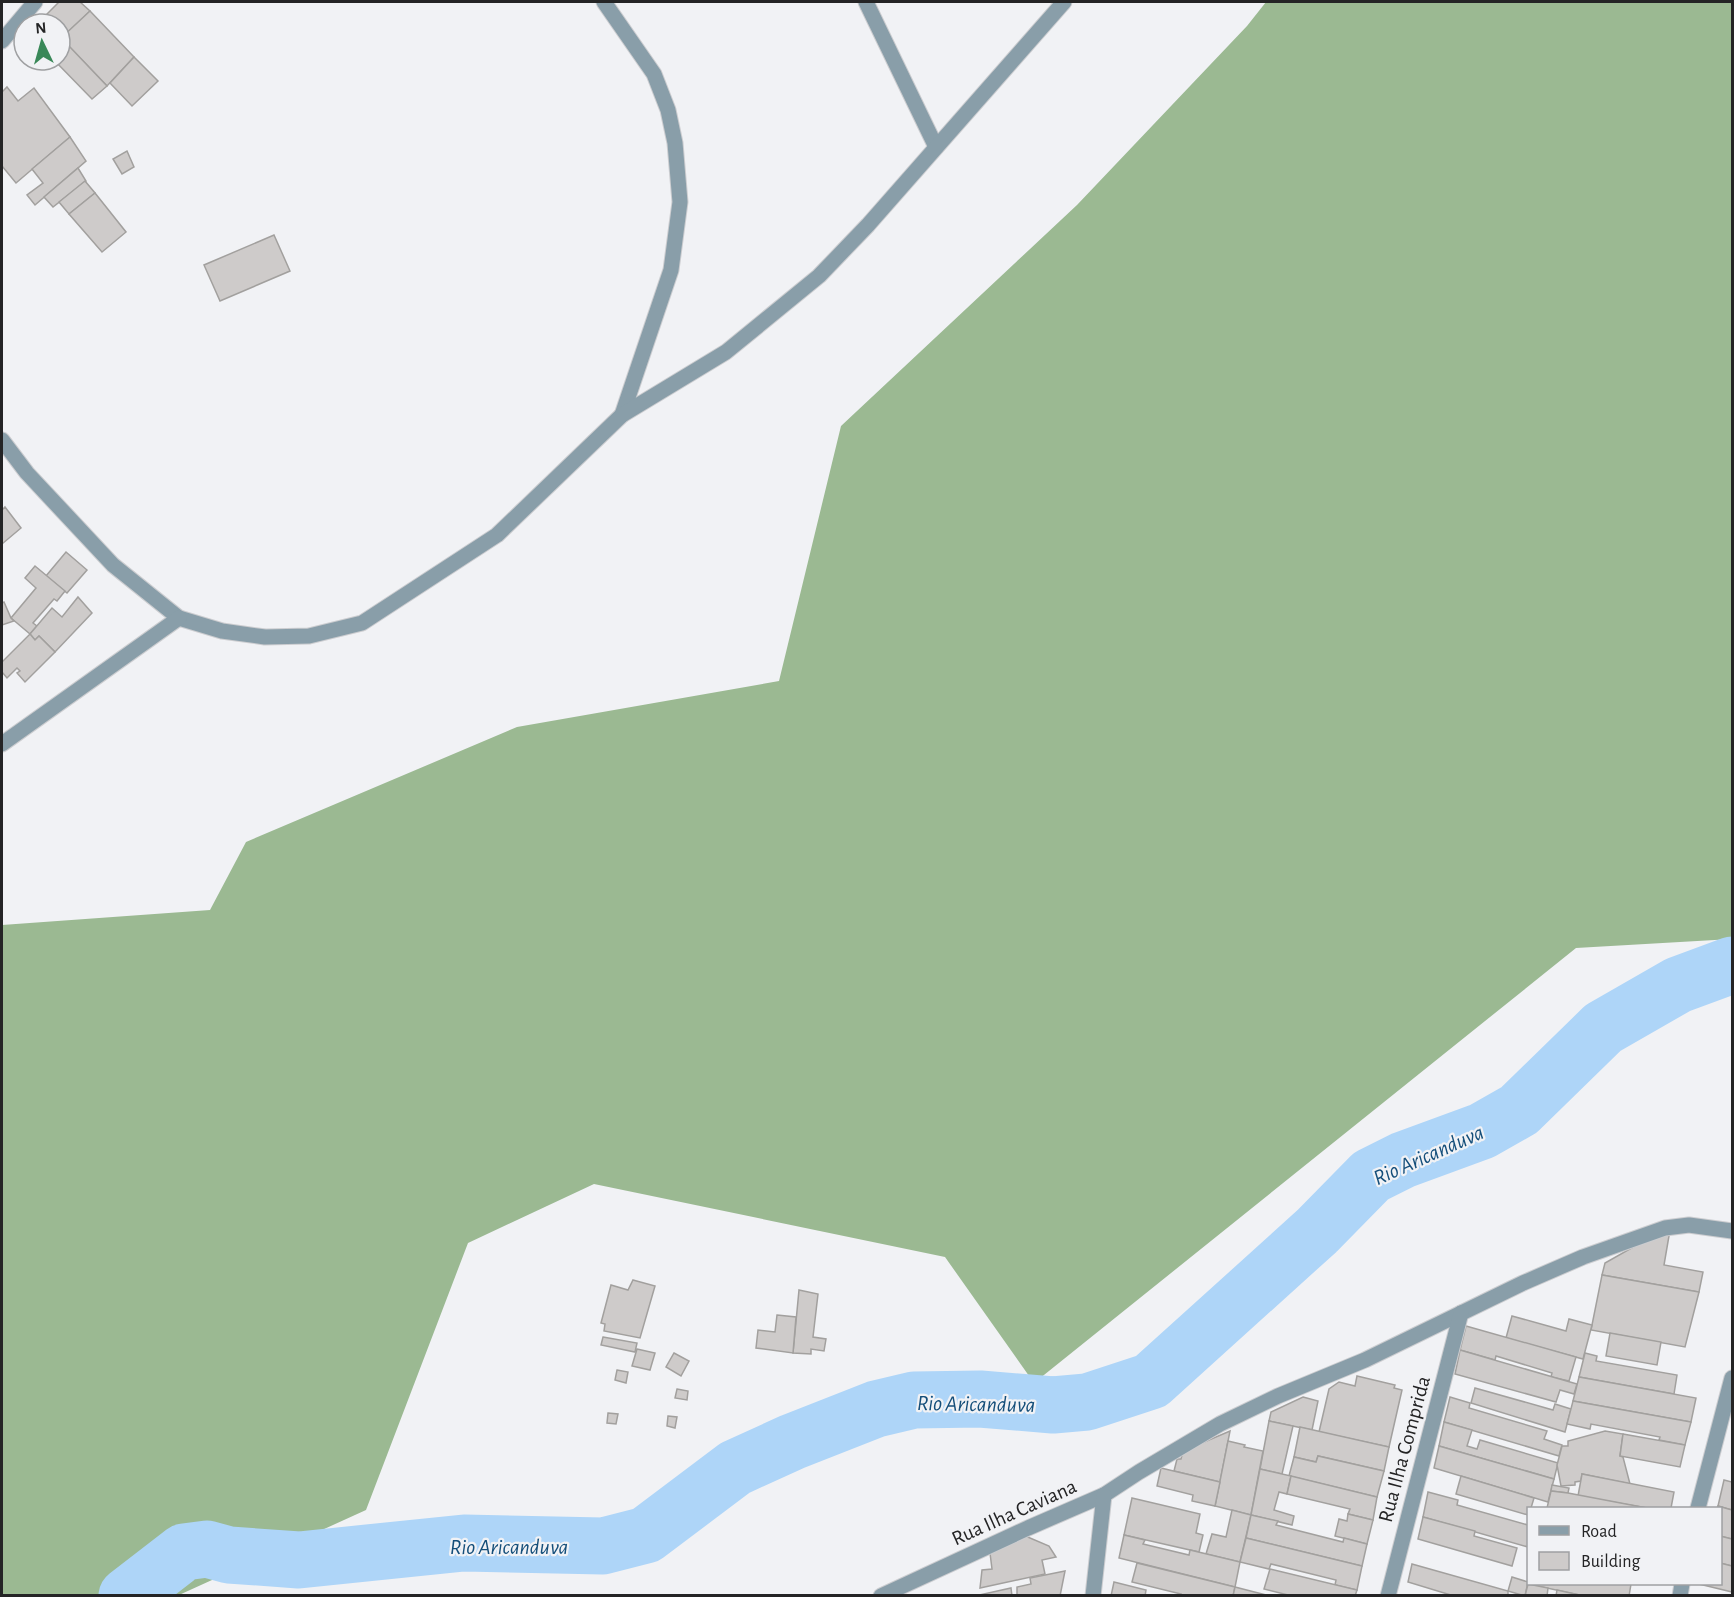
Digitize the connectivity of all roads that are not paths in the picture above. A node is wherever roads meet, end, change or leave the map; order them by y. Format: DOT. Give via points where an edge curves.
graph roads {
  1 [pos="35,2"];
  2 [pos="604,2"];
  3 [pos="866,2"];
  4 [pos="1064,2"];
  5 [pos="2,41"];
  6 [pos="936,147"];
  7 [pos="622,416"];
  8 [pos="2,440"];
  9 [pos="179,618"];
  10 [pos="2,744"];
  11 [pos="1732,1231"];
  12 [pos="1461,1313"];
  13 [pos="1732,1378"];
  14 [pos="1104,1495"];
  15 [pos="1699,1507"];
  16 [pos="881,1596"];
  17 [pos="1093,1596"];
  18 [pos="1388,1596"];
  1 -- 5 [label="street"];
  2 -- 7 [label="street" via="654,74 669,110 680,202 671,270"];
  3 -- 6 [label="street"];
  4 -- 6 [label="street"];
  6 -- 7 [label="street" via="819,276 726,352"];
  7 -- 9 [label="street" via="497,535 362,623 309,636 265,637 222,631"];
  8 -- 9 [label="street" via="27,473 113,565"];
  9 -- 10 [label="street"];
  11 -- 12 [label="street" via="1689,1226 1665,1228 1583,1257"];
  12 -- 14 [label="street" via="1220,1424"];
  12 -- 18 [label="street, Rua Ilha Comprida"];
  13 -- 15 [label="street"];
  14 -- 16 [label="street, Rua Ilha Caviana"];
  14 -- 17 [label="street, Rua Ilha Caviana"];
}
